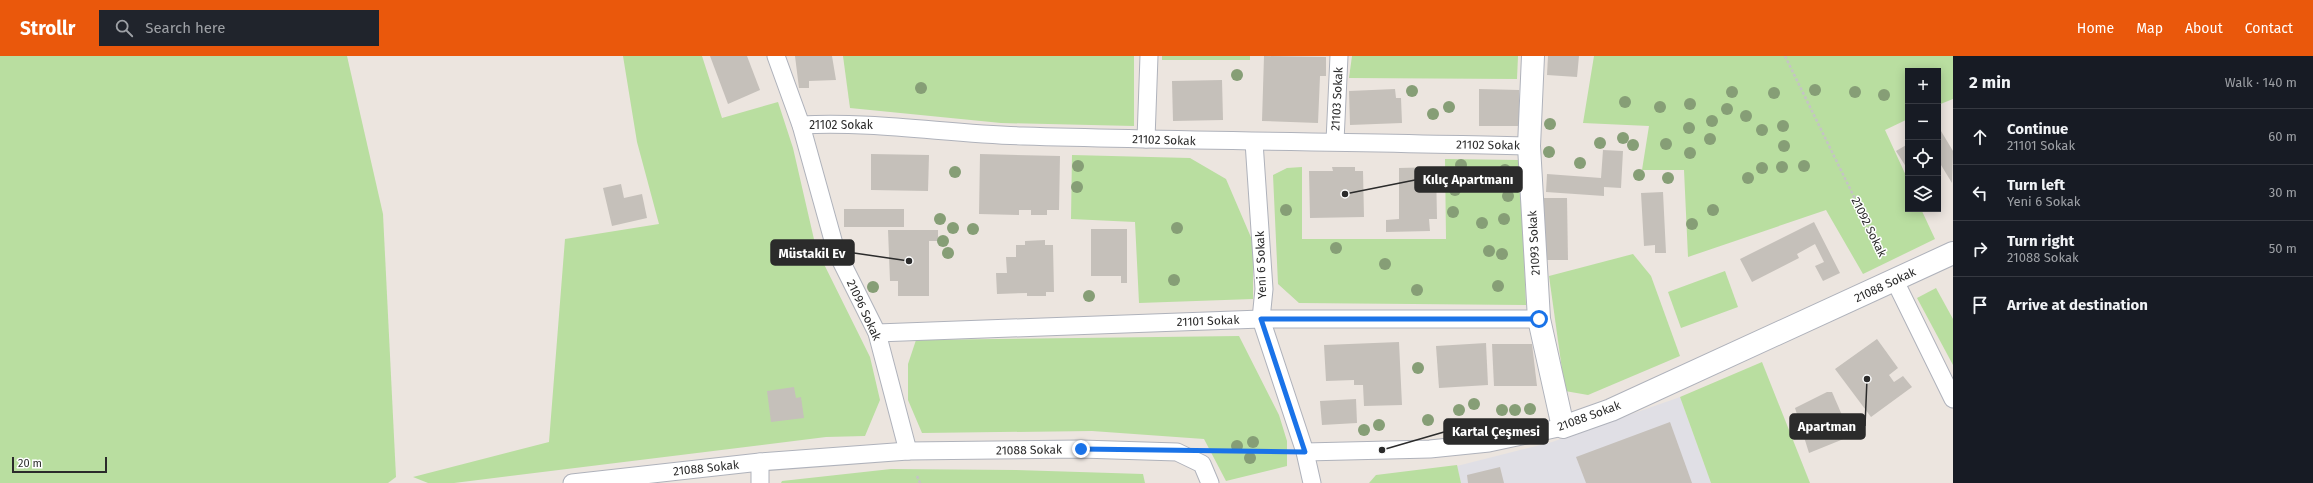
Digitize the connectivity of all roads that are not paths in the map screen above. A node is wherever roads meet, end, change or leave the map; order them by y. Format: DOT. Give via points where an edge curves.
graph roads {
  1 [pos="776,56"];
  2 [pos="1149,56"];
  3 [pos="1339,56"];
  4 [pos="1533,56"];
  5 [pos="801,125"];
  6 [pos="1146,139"];
  7 [pos="1335,141"];
  8 [pos="1254,142"];
  9 [pos="1528,146"];
  10 [pos="1953,253"];
  11 [pos="1895,281"];
  12 [pos="1261,319"];
  13 [pos="1539,319"];
  14 [pos="877,333"];
  15 [pos="1953,399"];
  16 [pos="1563,427"];
  17 [pos="908,451"];
  18 [pos="1305,452"];
  19 [pos="760,462"];
  20 [pos="580,482"];
  21 [pos="760,483"];
  22 [pos="1210,483"];
  23 [pos="1312,483"];
  1 -- 5 [label="lane, 21096 Sokak"];
  2 -- 6 [label="lane"];
  3 -- 7 [label="lane, 21103 Sokak"];
  4 -- 9 [label="street, 21093 Sokak"];
  5 -- 6 [label="lane, 21102 Sokak" via="857,123 982,135"];
  5 -- 14 [label="lane, 21096 Sokak" via="836,251"];
  6 -- 8 [label="lane, 21102 Sokak"];
  7 -- 8 [label="lane, 21102 Sokak"];
  7 -- 9 [label="lane, 21102 Sokak"];
  8 -- 12 [label="lane, Yeni 6 Sokak" via="1264,289"];
  9 -- 13 [label="street, 21093 Sokak"];
  10 -- 11 [label="street, 21088 Sokak"];
  11 -- 15 [label="lane"];
  11 -- 16 [label="street, 21088 Sokak" via="1611,410"];
  12 -- 13 [label="lane, 21101 Sokak"];
  12 -- 14 [label="lane, 21101 Sokak"];
  12 -- 18 [label="lane, Yeni 6 Sokak"];
  13 -- 16 [label="street, 21093 Sokak"];
  14 -- 17 [label="lane, 21096 Sokak"];
  16 -- 18 [label="lane, 21088 Sokak" via="1489,443 1437,448"];
  17 -- 19 [label="lane, 21088 Sokak"];
  17 -- 22 [label="lane, 21088 Sokak" via="1081,449 1177,452 1202,464"];
  18 -- 23 [label="lane, Yeni 6 Sokak"];
  19 -- 20 [label="lane, 21088 Sokak"];
  19 -- 21 [label="lane"];
}
